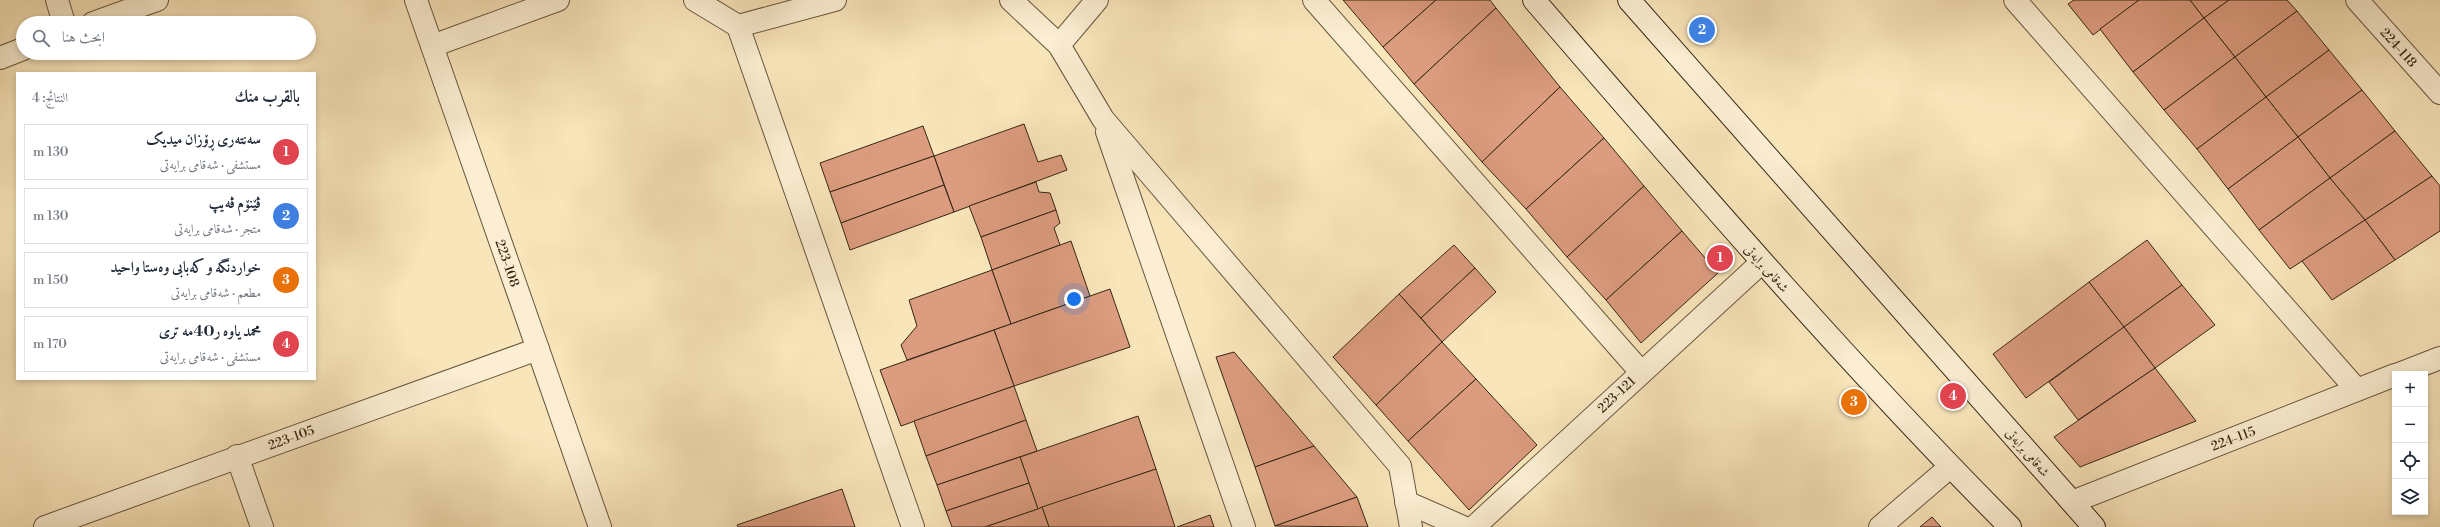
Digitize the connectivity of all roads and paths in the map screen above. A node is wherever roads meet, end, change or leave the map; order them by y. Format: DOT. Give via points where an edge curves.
graph roads {
  1 [pos="57,0"];
  2 [pos="157,0"];
  3 [pos="416,0"];
  4 [pos="558,0"];
  5 [pos="695,0"];
  6 [pos="836,0"];
  7 [pos="1011,0"];
  8 [pos="1097,0"];
  9 [pos="1314,0"];
  10 [pos="1534,0"];
  11 [pos="1628,0"];
  12 [pos="2015,0"];
  13 [pos="2357,0"];
  14 [pos="62,16"];
  15 [pos="112,16"];
  16 [pos="738,26"];
  17 [pos="432,46"];
  18 [pos="1059,46"];
  19 [pos="16,52"];
  20 [pos="0,58"];
  21 [pos="2440,93"];
  22 [pos="1103,120"];
  23 [pos="1761,263"];
  24 [pos="538,349"];
  25 [pos="2440,358"];
  26 [pos="1640,371"];
  27 [pos="2406,371"];
  28 [pos="2392,376"];
  29 [pos="2357,390"];
  30 [pos="237,456"];
  31 [pos="1950,467"];
  32 [pos="1406,502"];
  33 [pos="2072,502"];
  34 [pos="45,527"];
  35 [pos="262,527"];
  36 [pos="600,527"];
  37 [pos="913,527"];
  38 [pos="1244,527"];
  39 [pos="1411,527"];
  40 [pos="1463,527"];
  41 [pos="1474,527"];
  42 [pos="1880,527"];
  43 [pos="2010,527"];
  44 [pos="2094,527"];
  1 -- 14 [label="street"];
  2 -- 15 [label="street"];
  3 -- 17 [label="street, 223-108"];
  4 -- 17 [label="street"];
  5 -- 16 [label="street"];
  6 -- 16 [label="street"];
  7 -- 18 [label="street"];
  8 -- 18 [label="street"];
  9 -- 26 [label="street"];
  10 -- 23 [label="street, شەقامی برایەتی"];
  11 -- 33 [label="street, شەقامی برایەتی"];
  12 -- 29 [label="street"];
  13 -- 21 [label="street, 224-118"];
  16 -- 37 [label="street"];
  17 -- 24 [label="street, 223-108"];
  18 -- 22 [label="street"];
  19 -- 20 [label="street"];
  22 -- 32 [label="street" via="1400,466"];
  22 -- 38 [label="street"];
  23 -- 26 [label="street, 223-121"];
  23 -- 31 [label="street, شەقامی برایەتی"];
  24 -- 30 [label="street, 223-105"];
  24 -- 36 [label="street, 223-108"];
  25 -- 27 [label="street"];
  26 -- 41 [label="street, 223-121"];
  28 -- 29 [label="street, 224-115"];
  29 -- 33 [label="street, 224-115"];
  30 -- 34 [label="street, 223-105"];
  30 -- 35 [label="street"];
  31 -- 42 [label="street"];
  31 -- 43 [label="street, شەقامی برایەتی"];
  32 -- 39 [label="street"];
  32 -- 40 [label="street"];
  33 -- 44 [label="street, شەقامی برایەتی"];
}
